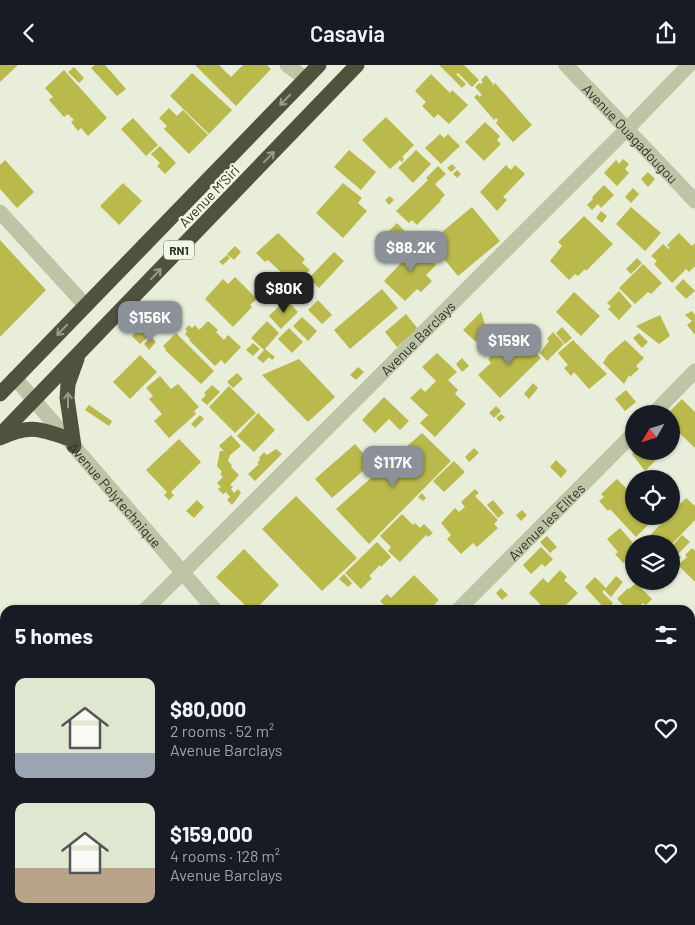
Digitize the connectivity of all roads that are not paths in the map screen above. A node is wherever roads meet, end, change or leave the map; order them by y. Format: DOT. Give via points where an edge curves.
graph roads {
  1 [pos="286,65"];
  2 [pos="319,65"];
  3 [pos="357,65"];
  4 [pos="566,65"];
  5 [pos="689,65"];
  6 [pos="306,79"];
  7 [pos="627,129"];
  8 [pos="695,201"];
  9 [pos="0,212"];
  10 [pos="86,306"];
  11 [pos="78,355"];
  12 [pos="695,371"];
  13 [pos="15,378"];
  14 [pos="0,394"];
  15 [pos="34,401"];
  16 [pos="662,405"];
  17 [pos="0,436"];
  18 [pos="70,442"];
  19 [pos="625,442"];
  20 [pos="183,571"];
  21 [pos="150,605"];
  22 [pos="211,605"];
  23 [pos="463,605"];
  1 -- 6 [label="street"];
  2 -- 6 [label="highway, Avenue M'Siri / RN1"];
  11 -- 3 [label="highway, Avenue M'Siri / RN1, one-way"];
  4 -- 7 [label="street, Avenue Ouagadougou"];
  5 -- 7 [label="street, Avenue Barclays"];
  6 -- 10 [label="highway, Avenue M'Siri / RN1, one-way"];
  7 -- 8 [label="street, Avenue Ouagadougou"];
  7 -- 20 [label="street, Avenue Barclays"];
  9 -- 10 [label="street"];
  10 -- 13 [label="highway, Avenue M'Siri / RN1, one-way"];
  11 -- 15 [label="highway, Avenue M'Siri / RN1"];
  18 -- 11 [label="highway, one-way" via="68,384"];
  12 -- 16 [label="street"];
  13 -- 14 [label="highway, Avenue M'Siri / RN1"];
  13 -- 15 [label="street, Avenue Polytechnique"];
  15 -- 17 [label="highway, Avenue M'Siri / RN1"];
  15 -- 18 [label="street, Avenue Polytechnique"];
  17 -- 18 [label="highway" via="27,428"];
  18 -- 20 [label="street, Avenue Polytechnique"];
  19 -- 23 [label="street, Avenue les Elites"];
  20 -- 21 [label="street, Avenue Barclays"];
  20 -- 22 [label="street, Avenue Polytechnique"];
}
